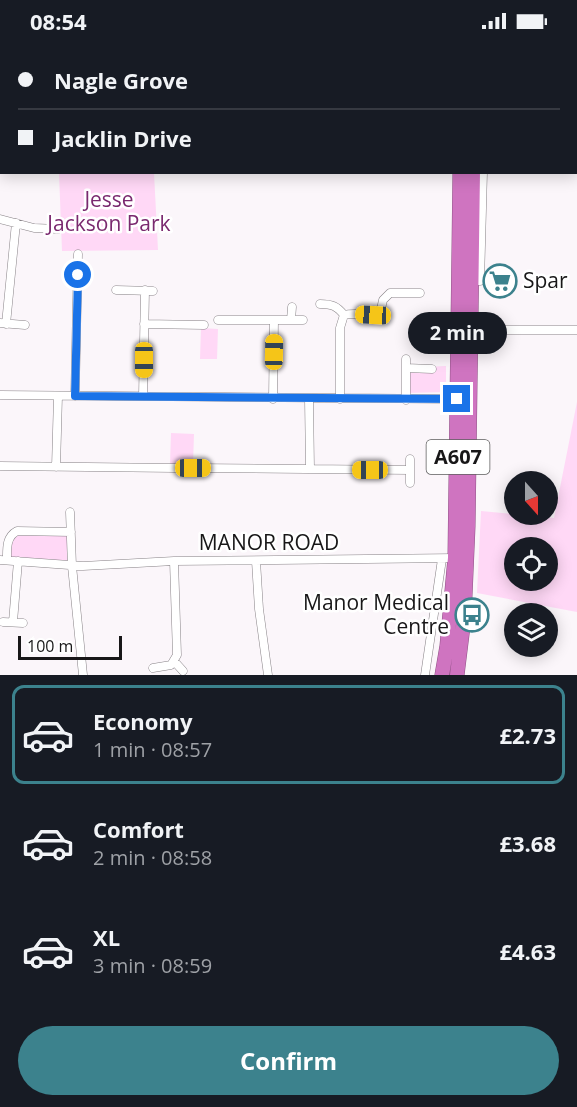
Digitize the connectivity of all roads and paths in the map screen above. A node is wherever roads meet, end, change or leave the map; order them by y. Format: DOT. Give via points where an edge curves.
graph roads {
  1 [pos="468,175"];
  2 [pos="0,219"];
  3 [pos="16,224"];
  4 [pos="58,229"];
  5 [pos="475,237"];
  6 [pos="75,260"];
  7 [pos="458,268"];
  8 [pos="116,290"];
  9 [pos="414,295"];
  10 [pos="320,304"];
  11 [pos="292,307"];
  12 [pos="344,315"];
  13 [pos="218,320"];
  14 [pos="274,320"];
  15 [pos="291,320"];
  16 [pos="303,320"];
  17 [pos="3,324"];
  18 [pos="144,324"];
  19 [pos="26,325"];
  20 [pos="204,325"];
  21 [pos="471,330"];
  22 [pos="577,330"];
  23 [pos="406,359"];
  24 [pos="406,368"];
  25 [pos="432,369"];
  26 [pos="0,395"];
  27 [pos="58,396"];
  28 [pos="75,396"];
  29 [pos="144,396"];
  30 [pos="273,399"];
  31 [pos="309,399"];
  32 [pos="340,399"];
  33 [pos="406,400"];
  34 [pos="464,400"];
  35 [pos="157,457"];
  36 [pos="209,458"];
  37 [pos="410,459"];
  38 [pos="0,466"];
  39 [pos="56,467"];
  40 [pos="157,468"];
  41 [pos="175,468"];
  42 [pos="193,468"];
  43 [pos="208,468"];
  44 [pos="310,469"];
  45 [pos="410,470"];
  46 [pos="410,483"];
  47 [pos="70,512"];
  48 [pos="71,532"];
  49 [pos="455,559"];
  50 [pos="4,560"];
  51 [pos="18,561"];
  52 [pos="174,561"];
  53 [pos="256,561"];
  54 [pos="72,566"];
  55 [pos="3,622"];
  56 [pos="13,622"];
  57 [pos="24,623"];
  58 [pos="174,662"];
  59 [pos="152,668"];
  60 [pos="183,671"];
  61 [pos="82,675"];
  62 [pos="268,675"];
  63 [pos="425,675"];
  64 [pos="447,675"];
  1 -- 5 [label="highway, A607"];
  1 -- 7 [label="highway, A607"];
  2 -- 3 [label="street"];
  3 -- 4 [label="street"];
  3 -- 17 [label="street"];
  5 -- 7 [label="highway" via="468,227 464,232 463,261"];
  5 -- 21 [label="highway, A607"];
  6 -- 28 [label="street"];
  7 -- 34 [label="highway, A607"];
  8 -- 18 [label="street" via="149,291"];
  9 -- 12 [label="street" via="395,292 386,295 381,309 373,315"];
  10 -- 12 [label="street" via="338,307"];
  11 -- 15 [label="street"];
  12 -- 32 [label="street" via="340,328"];
  13 -- 14 [label="street"];
  14 -- 15 [label="street"];
  14 -- 30 [label="street"];
  15 -- 16 [label="street"];
  17 -- 19 [label="street"];
  18 -- 20 [label="street" via="194,321"];
  18 -- 29 [label="street"];
  21 -- 22 [label="street"];
  21 -- 34 [label="highway, A607"];
  23 -- 24 [label="street"];
  24 -- 25 [label="street"];
  24 -- 33 [label="street"];
  26 -- 27 [label="street"];
  27 -- 28 [label="street"];
  27 -- 39 [label="street"];
  28 -- 29 [label="street"];
  29 -- 30 [label="street"];
  30 -- 31 [label="street"];
  31 -- 32 [label="street"];
  31 -- 44 [label="street"];
  32 -- 33 [label="street"];
  33 -- 34 [label="street"];
  34 -- 49 [label="highway, A607"];
  34 -- 49 [label="highway, A607" via="464,434 458,438"];
  35 -- 40 [label="street"];
  36 -- 43 [label="street"];
  37 -- 45 [label="street"];
  38 -- 39 [label="street"];
  39 -- 40 [label="street"];
  40 -- 41 [label="street"];
  42 -- 43 [label="street"];
  43 -- 44 [label="street"];
  44 -- 45 [label="street"];
  45 -- 46 [label="street"];
  47 -- 48 [label="street"];
  48 -- 50 [label="street" via="17,531 10,535"];
  48 -- 54 [label="street"];
  49 -- 53 [label="street, MANOR ROAD"];
  49 -- 63 [label="street"];
  49 -- 64 [label="highway, A607"];
  50 -- 51 [label="street, MANOR ROAD"];
  51 -- 54 [label="street, MANOR ROAD"];
  51 -- 56 [label="street"];
  52 -- 53 [label="street, MANOR ROAD"];
  52 -- 54 [label="street, MANOR ROAD"];
  52 -- 58 [label="street"];
  53 -- 62 [label="street"];
  54 -- 61 [label="street"];
  55 -- 56 [label="street"];
  56 -- 57 [label="street"];
  58 -- 59 [label="street" via="168,667"];
  58 -- 60 [label="street"];
}
